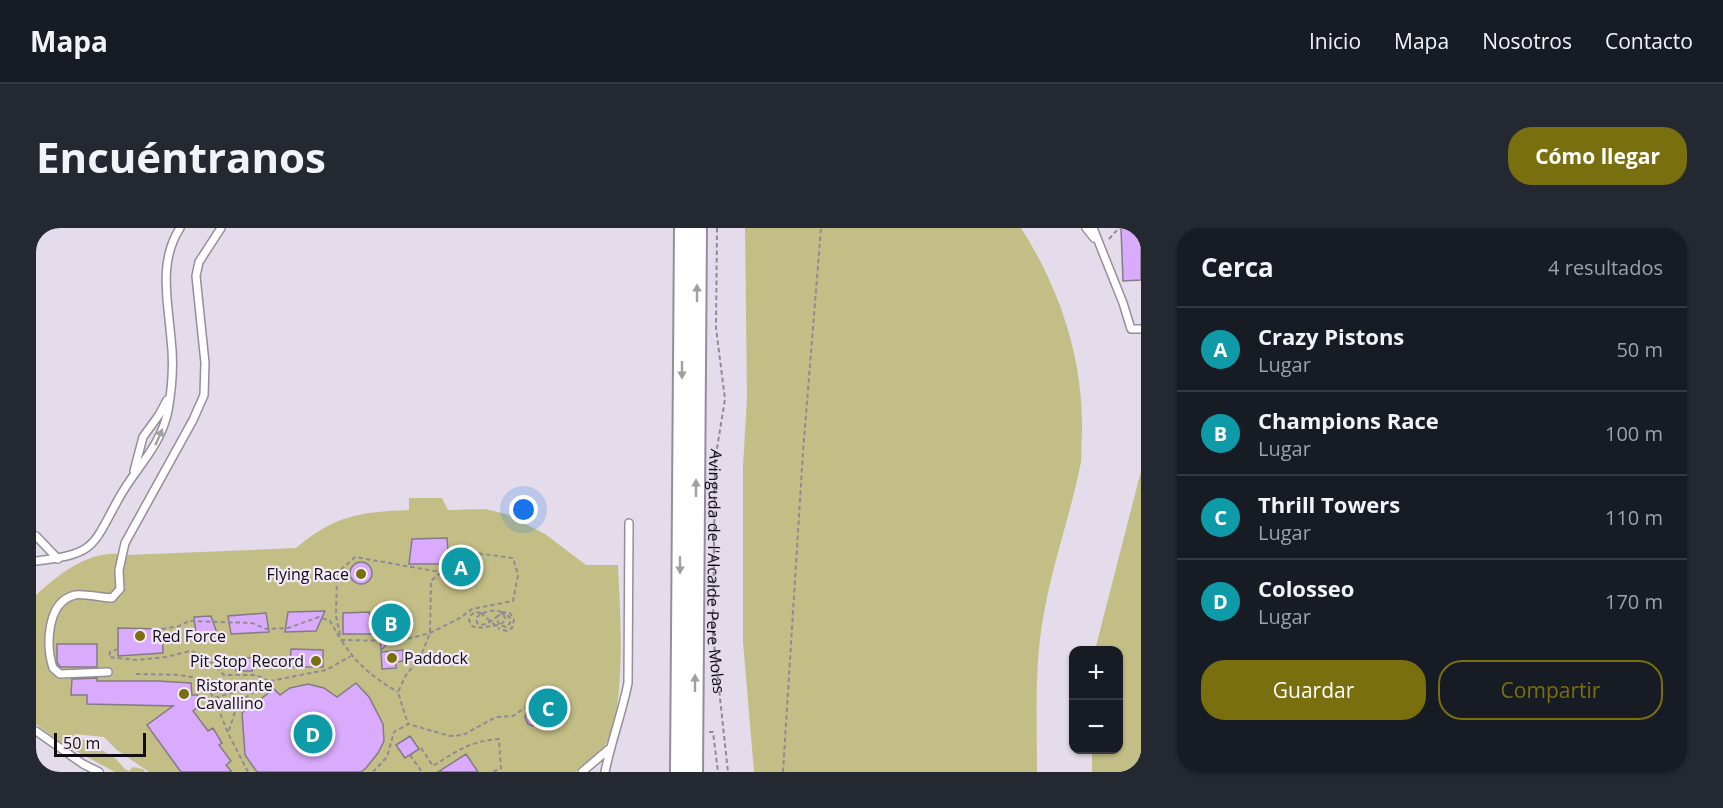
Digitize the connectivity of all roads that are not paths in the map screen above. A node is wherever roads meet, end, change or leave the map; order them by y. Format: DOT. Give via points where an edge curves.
graph roads {
  1 [pos="180,228"];
  2 [pos="221,228"];
  3 [pos="683,228"];
  4 [pos="698,228"];
  5 [pos="1086,228"];
  6 [pos="1093,228"];
  7 [pos="1102,247"];
  8 [pos="1141,329"];
  9 [pos="170,390"];
  10 [pos="132,477"];
  11 [pos="629,523"];
  12 [pos="36,536"];
  13 [pos="58,559"];
  14 [pos="36,561"];
  15 [pos="108,672"];
  16 [pos="36,731"];
  17 [pos="687,741"];
  18 [pos="609,749"];
  19 [pos="99,772"];
  20 [pos="582,772"];
  21 [pos="605,772"];
  22 [pos="679,772"];
  23 [pos="694,772"];
  1 -- 9 [label="lane" via="166,268 172,358"];
  2 -- 15 [label="lane" via="199,262 196,276 205,363 204,395 126,543 119,570 120,589 112,598 76,594 60,604 53,615 48,644 53,668 60,674"];
  3 -- 17 [label="street, Avinguda de l'Alcalde Pere Molas, one-way"];
  17 -- 4 [label="street, Avinguda de l'Alcalde Pere Molas, one-way"];
  5 -- 7 [label="lane"];
  6 -- 7 [label="lane"];
  7 -- 8 [label="lane" via="1131,329"];
  9 -- 10 [label="lane" via="164,407 143,437"];
  10 -- 9 [label="lane, one-way" via="158,441 168,412"];
  10 -- 13 [label="lane" via="98,538 80,553"];
  11 -- 18 [label="lane" via="628,683"];
  12 -- 13 [label="lane"];
  13 -- 14 [label="lane"];
  16 -- 19 [label="lane"];
  17 -- 22 [label="street, Avinguda de l'Alcalde Pere Molas"];
  17 -- 23 [label="street, Avinguda de l'Alcalde Pere Molas"];
  18 -- 20 [label="lane"];
  18 -- 21 [label="lane"];
}
